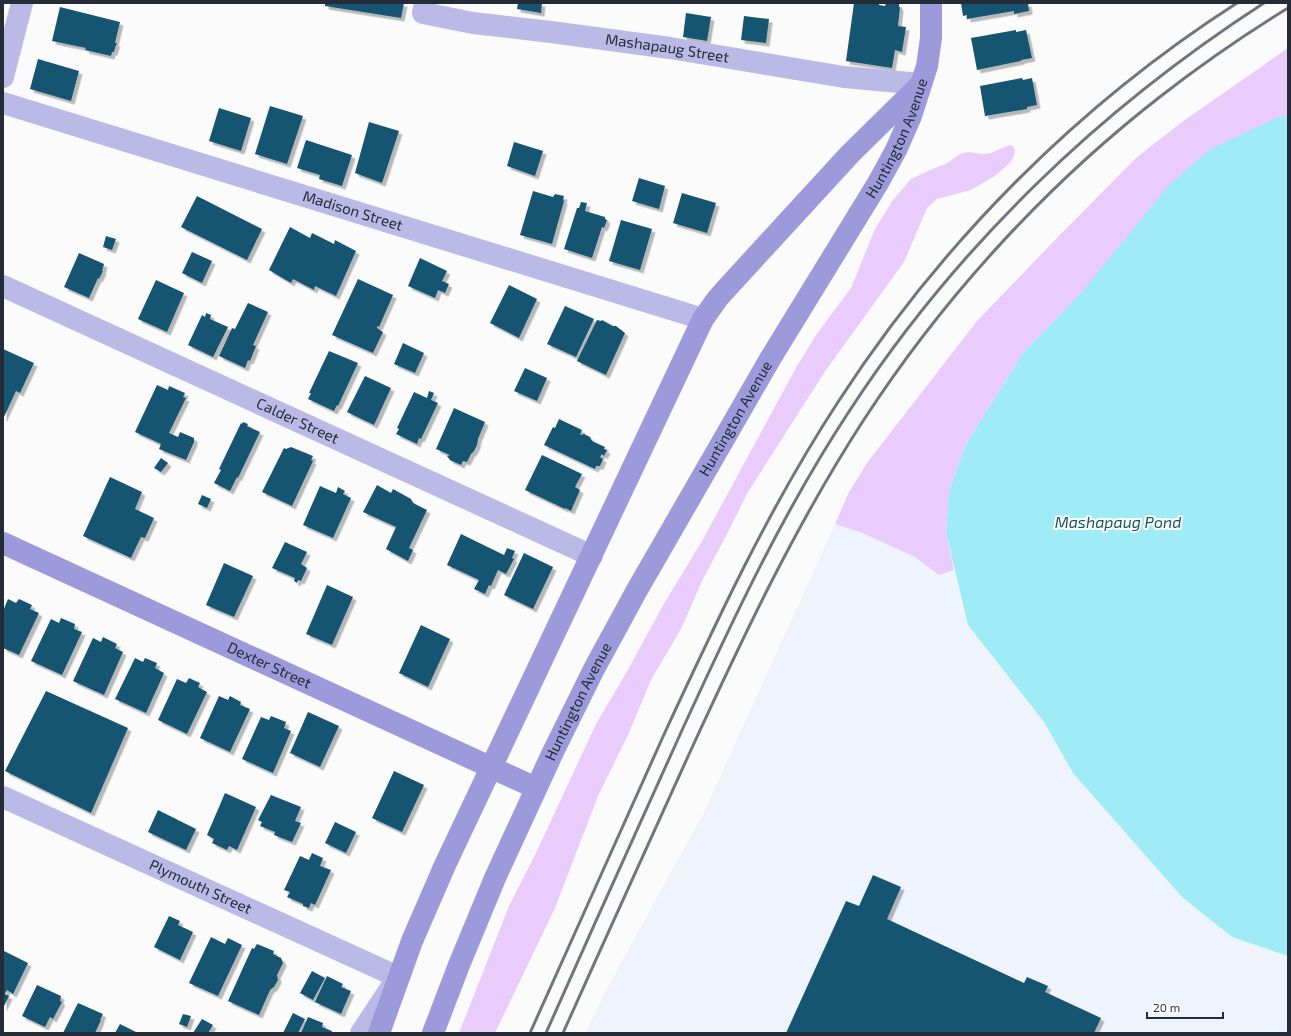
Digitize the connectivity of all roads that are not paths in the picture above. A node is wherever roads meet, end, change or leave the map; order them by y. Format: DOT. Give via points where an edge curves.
graph roads {
  1 [pos="22,3"];
  2 [pos="425,3"];
  3 [pos="931,3"];
  4 [pos="3,77"];
  5 [pos="921,84"];
  6 [pos="3,103"];
  7 [pos="3,286"];
  8 [pos="704,319"];
  9 [pos="3,543"];
  10 [pos="592,556"];
  11 [pos="492,767"];
  12 [pos="536,788"];
  13 [pos="3,797"];
  14 [pos="398,977"];
  15 [pos="361,1033"];
  16 [pos="378,1033"];
  17 [pos="433,1033"];
  1 -- 4 [label="street"];
  2 -- 5 [label="street, Mashapaug Street" via="423,13 473,23 677,49 844,77"];
  3 -- 5 [label="main road" via="930,49"];
  5 -- 8 [label="main road, Huntington Avenue" via="830,175 722,293"];
  5 -- 12 [label="main road, Huntington Avenue" via="903,134 887,166 770,359 637,590 594,669"];
  6 -- 8 [label="street, Madison Street"];
  7 -- 10 [label="street, Calder Street"];
  8 -- 10 [label="main road, Huntington Avenue"];
  9 -- 11 [label="main road, Dexter Street"];
  10 -- 11 [label="main road, Huntington Avenue"];
  11 -- 12 [label="main road, Dexter Street"];
  11 -- 14 [label="main road, Huntington Avenue" via="428,903"];
  12 -- 17 [label="main road, Huntington Avenue" via="477,921"];
  13 -- 14 [label="street, Plymouth Street"];
  14 -- 15 [label="street, Huntington Avenue"];
  14 -- 16 [label="main road, Huntington Avenue"];
}
